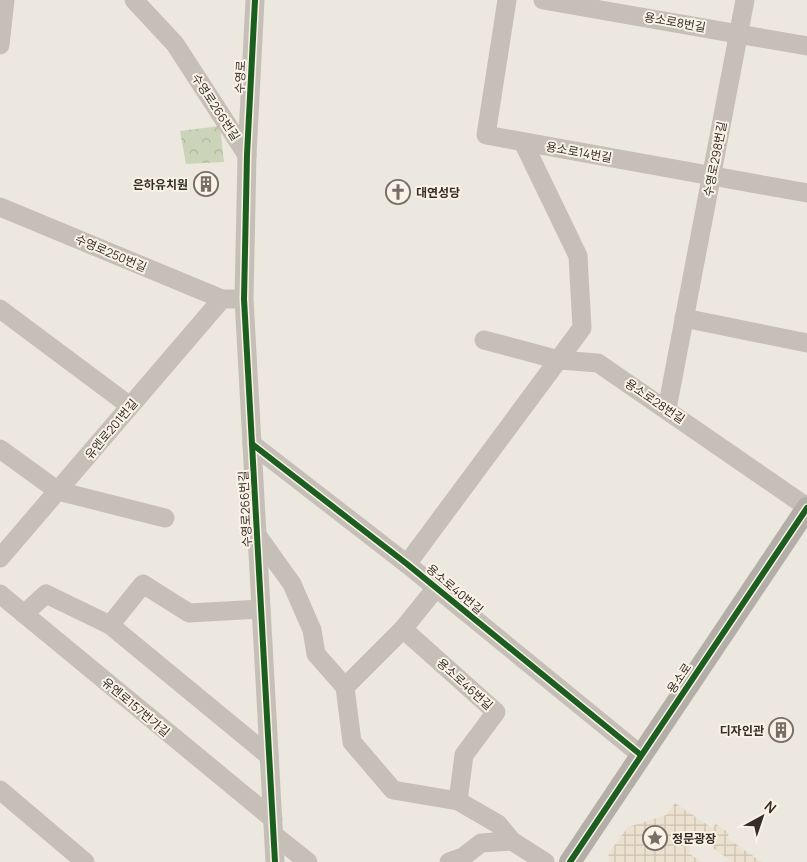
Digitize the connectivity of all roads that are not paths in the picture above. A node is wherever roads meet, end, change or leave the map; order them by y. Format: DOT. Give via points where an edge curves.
graph roads {
  1 [pos="5,0"];
  2 [pos="134,0"];
  3 [pos="255,0"];
  4 [pos="507,0"];
  5 [pos="543,0"];
  6 [pos="745,0"];
  7 [pos="738,33"];
  8 [pos="0,45"];
  9 [pos="807,46"];
  10 [pos="523,142"];
  11 [pos="247,155"];
  12 [pos="712,175"];
  13 [pos="807,193"];
  14 [pos="0,207"];
  15 [pos="222,299"];
  16 [pos="244,300"];
  17 [pos="0,309"];
  18 [pos="684,318"];
  19 [pos="484,340"];
  20 [pos="807,343"];
  21 [pos="559,360"];
  22 [pos="130,406"];
  23 [pos="667,409"];
  24 [pos="252,444"];
  25 [pos="0,449"];
  26 [pos="58,491"];
  27 [pos="807,507"];
  28 [pos="165,518"];
  29 [pos="257,535"];
  30 [pos="0,558"];
  31 [pos="407,564"];
  32 [pos="436,588"];
  33 [pos="0,594"];
  34 [pos="261,609"];
  35 [pos="24,614"];
  36 [pos="110,625"];
  37 [pos="403,629"];
  38 [pos="345,687"];
  39 [pos="641,755"];
  40 [pos="270,756"];
  41 [pos="0,790"];
  42 [pos="458,801"];
  43 [pos="273,827"];
  44 [pos="512,841"];
  45 [pos="85,862"];
  46 [pos="275,862"];
  47 [pos="308,862"];
  48 [pos="450,862"];
  49 [pos="546,862"];
  50 [pos="570,862"];
  1 -- 8 [label="street"];
  2 -- 11 [label="street, 수영로266번길" via="175,44"];
  3 -- 11 [label="street, 수영로"];
  4 -- 10 [label="street, 용소로14번길" via="486,135"];
  5 -- 7 [label="street, 용소로8번길"];
  6 -- 7 [label="street, 수영로298번길"];
  7 -- 9 [label="street, 용소로8번길"];
  7 -- 12 [label="street, 수영로298번길"];
  10 -- 12 [label="street, 용소로14번길"];
  10 -- 21 [label="street" via="578,256 582,328"];
  11 -- 16 [label="street, 수영로266번길"];
  12 -- 13 [label="street, 용소로14번길"];
  12 -- 18 [label="street, 수영로298번길"];
  14 -- 15 [label="street, 수영로250번길"];
  15 -- 16 [label="street, 수영로250번길"];
  15 -- 22 [label="street, 유엔로201번길"];
  16 -- 24 [label="street, 수영로266번길"];
  17 -- 22 [label="street"];
  18 -- 20 [label="street"];
  18 -- 23 [label="street, 수영로298번길"];
  19 -- 21 [label="street, 용소로28번길"];
  21 -- 23 [label="street, 용소로28번길" via="598,363"];
  21 -- 31 [label="street"];
  22 -- 26 [label="street, 유엔로201번길"];
  23 -- 27 [label="street, 용소로28번길"];
  24 -- 29 [label="street, 수영로266번길"];
  24 -- 31 [label="street, 용소로40번길"];
  25 -- 26 [label="street"];
  26 -- 28 [label="street"];
  26 -- 30 [label="street, 유엔로201번길"];
  27 -- 39 [label="main road, 용소로"];
  29 -- 34 [label="street, 수영로266번길"];
  29 -- 38 [label="street" via="292,584 312,630 316,654"];
  31 -- 32 [label="street, 용소로40번길"];
  32 -- 37 [label="street"];
  32 -- 39 [label="street, 용소로40번길"];
  33 -- 35 [label="street, 유엔로157번가길"];
  34 -- 36 [label="street" via="188,613 143,584"];
  34 -- 40 [label="street, 수영로266번길"];
  35 -- 36 [label="street" via="46,594"];
  35 -- 43 [label="street, 유엔로157번가길"];
  36 -- 40 [label="street"];
  37 -- 38 [label="street"];
  37 -- 42 [label="street, 용소로46번길" via="496,712 464,755"];
  38 -- 42 [label="street" via="352,742 393,790"];
  39 -- 50 [label="main road, 용소로"];
  40 -- 43 [label="street, 수영로266번길"];
  41 -- 45 [label="street"];
  42 -- 44 [label="street" via="498,824"];
  43 -- 46 [label="street, 수영로266번길"];
  43 -- 47 [label="street, 유엔로157번가길"];
  44 -- 48 [label="street" via="480,843 463,857"];
  44 -- 49 [label="street"];
}
